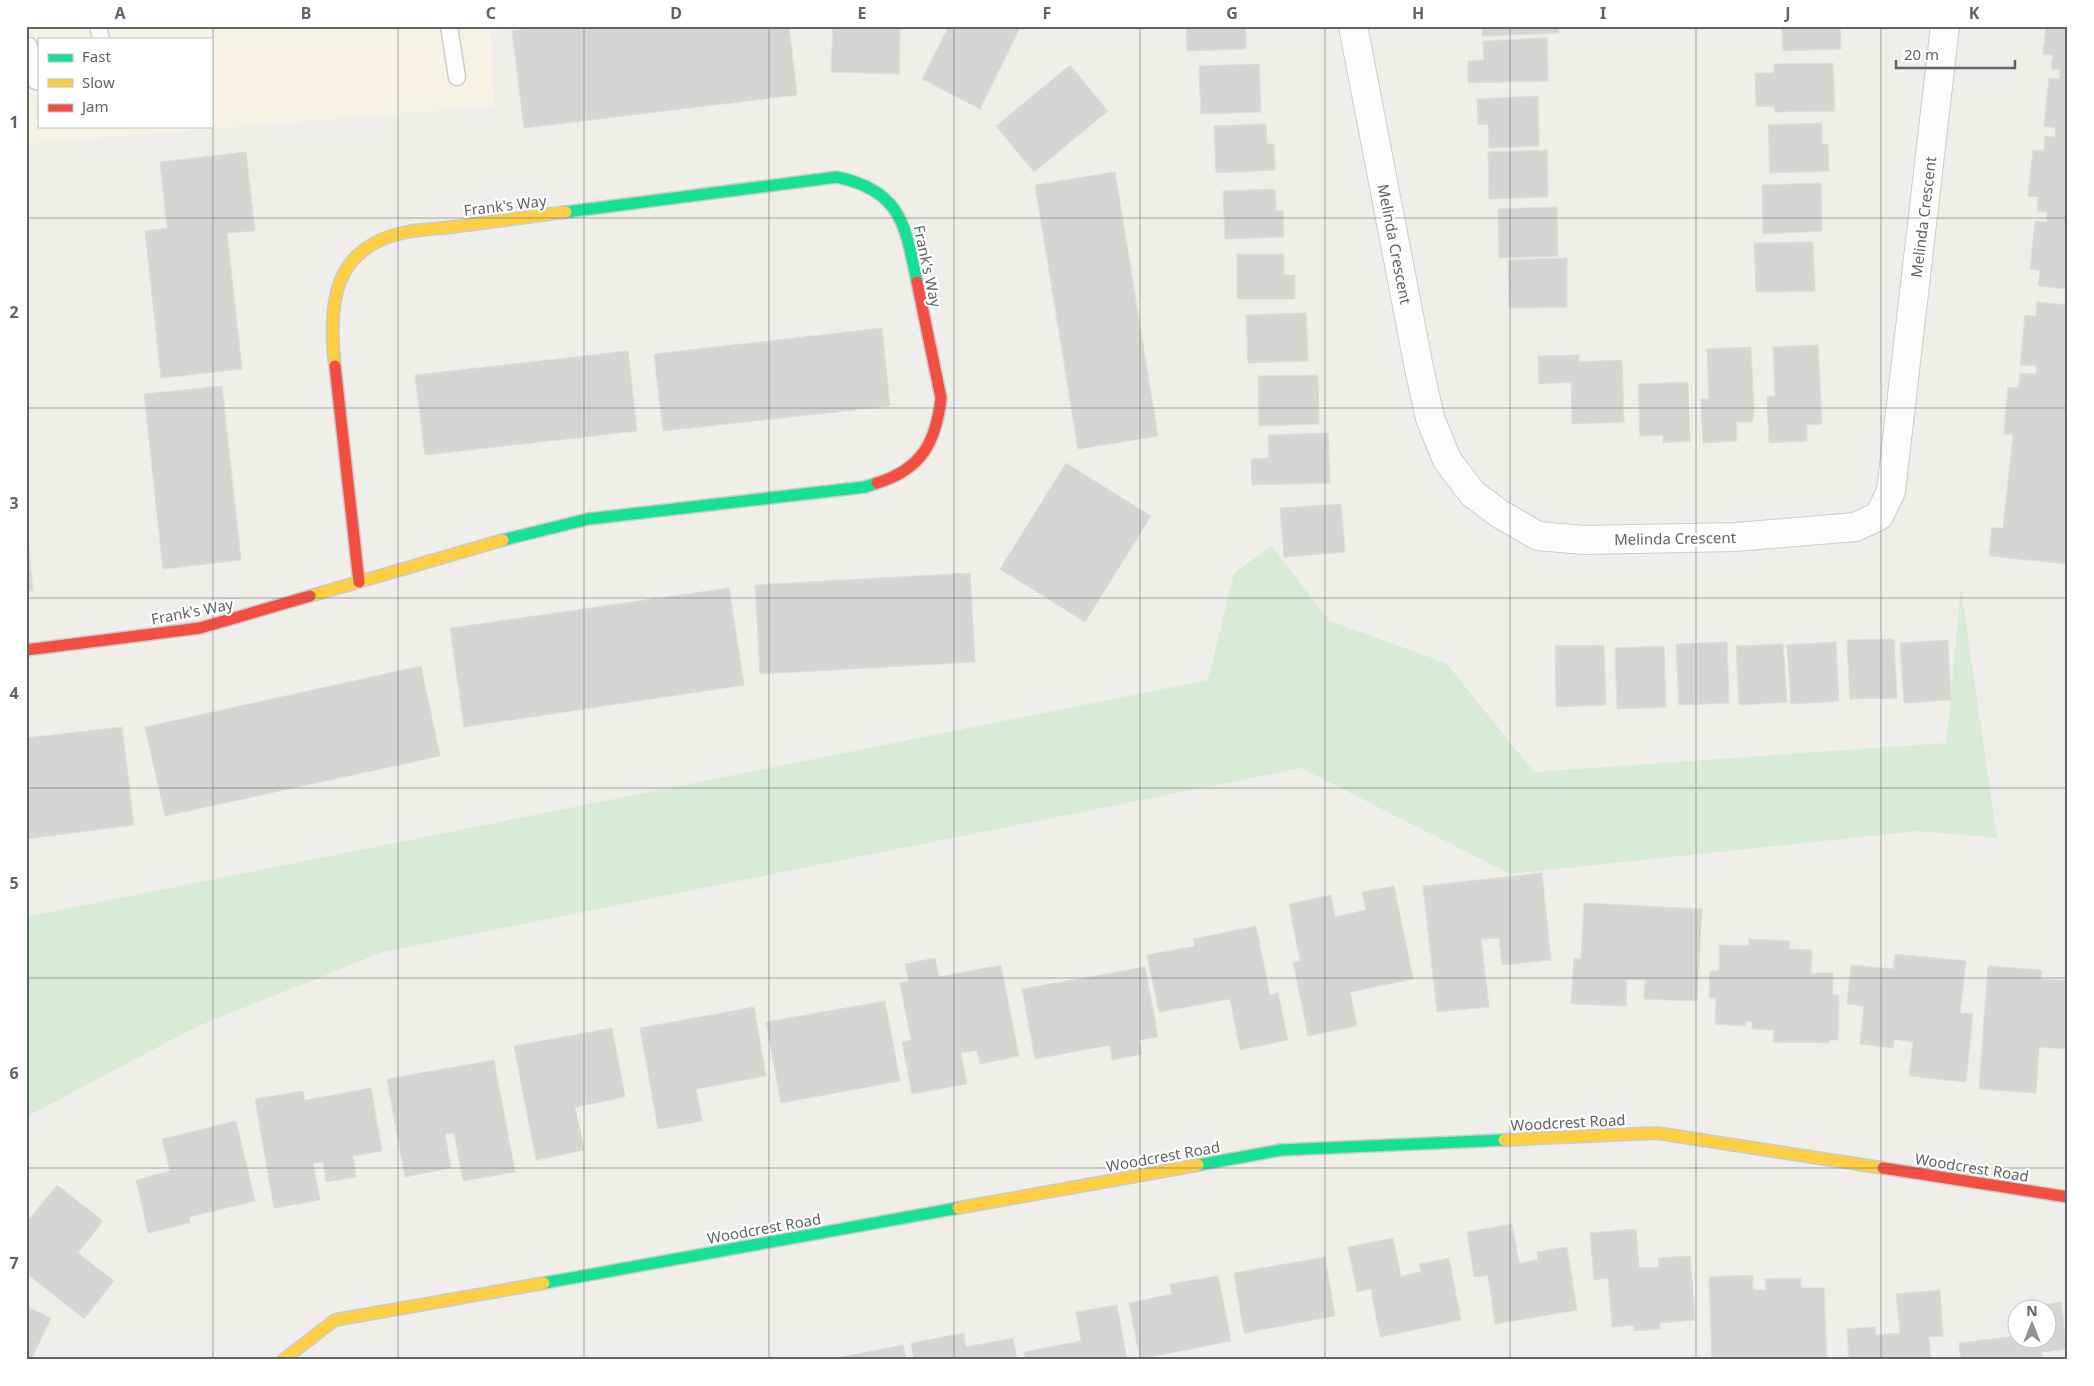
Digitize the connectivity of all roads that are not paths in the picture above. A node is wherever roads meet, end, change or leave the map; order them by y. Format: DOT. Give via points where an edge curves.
graph roads {
  1 [pos="449,26"];
  2 [pos="1353,26"];
  3 [pos="1945,26"];
  4 [pos="29,46"];
  5 [pos="457,77"];
  6 [pos="34,82"];
  7 [pos="359,582"];
  8 [pos="26,650"];
  9 [pos="2068,1197"];
  10 [pos="283,1360"];
  1 -- 5 [label="lane"];
  2 -- 3 [label="street, Melinda Crescent" via="1419,368 1430,418 1447,460 1473,494 1500,514 1538,536 1584,540 1736,537 1855,527 1879,516 1890,491"];
  4 -- 6 [label="lane"];
  7 -- 7 [label="street, Frank's Way" via="331,329 331,303 340,276 378,240 411,232 837,178 856,180 873,189 899,211 941,398 940,420 933,442 923,457 908,470 889,481 865,486 588,519 501,540"];
  7 -- 8 [label="street, Frank's Way" via="200,628"];
  9 -- 10 [label="street, Woodcrest Road" via="1657,1133 1281,1150 335,1320"];
}
